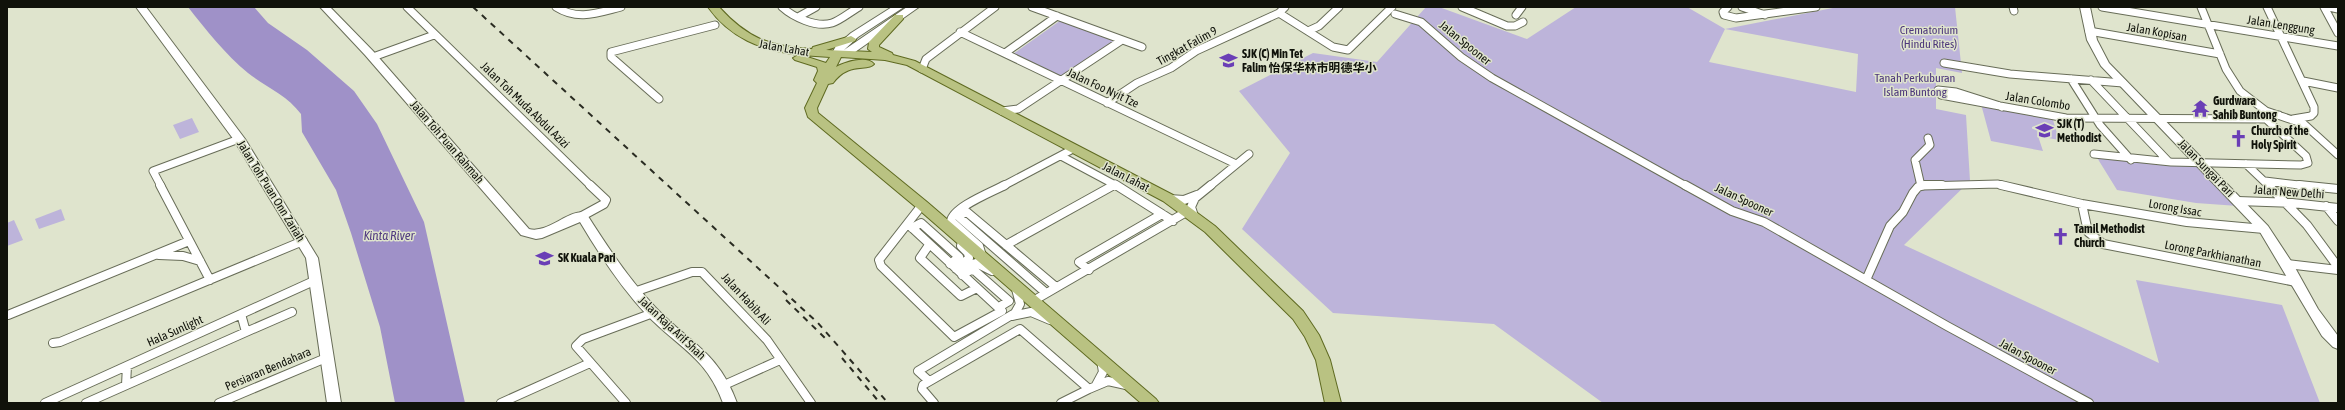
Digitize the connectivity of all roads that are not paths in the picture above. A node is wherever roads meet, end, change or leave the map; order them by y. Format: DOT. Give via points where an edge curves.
graph roads {
  1 [pos="141,7"];
  2 [pos="325,7"];
  3 [pos="407,7"];
  4 [pos="556,7"];
  5 [pos="621,7"];
  6 [pos="712,7"];
  7 [pos="782,7"];
  8 [pos="816,7"];
  9 [pos="859,7"];
  10 [pos="914,7"];
  11 [pos="995,7"];
  12 [pos="1032,7"];
  13 [pos="1285,7"];
  14 [pos="1339,7"];
  15 [pos="1462,7"];
  16 [pos="1522,7"];
  17 [pos="1728,7"];
  18 [pos="1742,7"];
  19 [pos="1777,7"];
  20 [pos="1816,7"];
  21 [pos="2085,7"];
  22 [pos="2102,7"];
  23 [pos="2202,7"];
  24 [pos="2267,7"];
  25 [pos="2324,7"];
  26 [pos="2329,7"];
  27 [pos="2338,9"];
  28 [pos="1394,10"];
  29 [pos="899,12"];
  30 [pos="1783,12"];
  31 [pos="1279,13"];
  32 [pos="1516,15"];
  33 [pos="1766,15"];
  34 [pos="1057,16"];
  35 [pos="798,17"];
  36 [pos="1523,22"];
  37 [pos="2207,24"];
  38 [pos="715,25"];
  39 [pos="884,28"];
  40 [pos="1308,31"];
  41 [pos="2089,31"];
  42 [pos="960,32"];
  43 [pos="432,33"];
  44 [pos="2338,33"];
  45 [pos="2282,36"];
  46 [pos="851,39"];
  47 [pos="1122,40"];
  48 [pos="2338,46"];
  49 [pos="1142,47"];
  50 [pos="779,48"];
  51 [pos="1005,53"];
  52 [pos="2220,54"];
  53 [pos="371,55"];
  54 [pos="838,56"];
  55 [pos="798,58"];
  56 [pos="904,61"];
  57 [pos="1944,63"];
  58 [pos="926,67"];
  59 [pos="2071,79"];
  60 [pos="2091,80"];
  61 [pos="1060,81"];
  62 [pos="2303,81"];
  63 [pos="2123,83"];
  64 [pos="2338,88"];
  65 [pos="1939,95"];
  66 [pos="659,99"];
  67 [pos="815,100"];
  68 [pos="1108,103"];
  69 [pos="1016,113"];
  70 [pos="2279,116"];
  71 [pos="2095,118"];
  72 [pos="2126,118"];
  73 [pos="2158,119"];
  74 [pos="2266,119"];
  75 [pos="2293,119"];
  76 [pos="1928,138"];
  77 [pos="239,139"];
  78 [pos="1073,149"];
  79 [pos="1249,154"];
  80 [pos="2094,154"];
  81 [pos="2338,155"];
  82 [pos="1061,156"];
  83 [pos="2131,160"];
  84 [pos="2168,161"];
  85 [pos="2202,163"];
  86 [pos="1236,164"];
  87 [pos="2246,164"];
  88 [pos="2265,181"];
  89 [pos="1115,184"];
  90 [pos="1921,186"];
  91 [pos="2338,189"];
  92 [pos="1198,194"];
  93 [pos="1168,198"];
  94 [pos="2238,201"];
  95 [pos="2287,202"];
  96 [pos="2082,204"];
  97 [pos="922,205"];
  98 [pos="2326,206"];
  99 [pos="2338,208"];
  100 [pos="964,210"];
  101 [pos="1162,214"];
  102 [pos="1191,214"];
  103 [pos="582,216"];
  104 [pos="1173,221"];
  105 [pos="2338,221"];
  106 [pos="910,226"];
  107 [pos="2264,229"];
  108 [pos="963,240"];
  109 [pos="189,241"];
  110 [pos="303,242"];
  111 [pos="929,245"];
  112 [pos="1006,245"];
  113 [pos="154,255"];
  114 [pos="983,258"];
  115 [pos="200,261"];
  116 [pos="2287,264"];
  117 [pos="2338,267"];
  118 [pos="956,269"];
  119 [pos="1089,270"];
  120 [pos="2338,270"];
  121 [pos="998,271"];
  122 [pos="210,280"];
  123 [pos="316,280"];
  124 [pos="1866,280"];
  125 [pos="2296,282"];
  126 [pos="1013,284"];
  127 [pos="1056,287"];
  128 [pos="977,288"];
  129 [pos="634,292"];
  130 [pos="1046,293"];
  131 [pos="1033,301"];
  132 [pos="999,307"];
  133 [pos="292,312"];
  134 [pos="653,313"];
  135 [pos="241,314"];
  136 [pos="8,315"];
  137 [pos="1012,316"];
  138 [pos="1060,324"];
  139 [pos="246,332"];
  140 [pos="2333,333"];
  141 [pos="53,342"];
  142 [pos="2338,344"];
  143 [pos="2338,351"];
  144 [pos="326,358"];
  145 [pos="780,360"];
  146 [pos="1101,360"];
  147 [pos="590,363"];
  148 [pos="126,366"];
  149 [pos="929,381"];
  150 [pos="126,385"];
  151 [pos="722,386"];
  152 [pos="1131,386"];
  153 [pos="1092,387"];
  154 [pos="45,403"];
  155 [pos="86,403"];
  156 [pos="219,403"];
  157 [pos="334,403"];
  158 [pos="501,403"];
  159 [pos="626,403"];
  160 [pos="730,403"];
  161 [pos="811,403"];
  162 [pos="934,403"];
  163 [pos="1061,403"];
  164 [pos="1151,403"];
  165 [pos="1334,403"];
  166 [pos="2089,403"];
  1 -- 77 [label="street, Jalan Toh Puan Onn Zariah"];
  2 -- 53 [label="street, Jalan Toh Puan Rahmah"];
  3 -- 43 [label="street, Jalan Toh Muda Abdul Azizi"];
  4 -- 5 [label="street" via="565,14 576,17"];
  6 -- 38 [label="main road"];
  6 -- 50 [label="main road, Jalan Lahat" via="734,32 755,43"];
  7 -- 35 [label="street" via="789,14"];
  8 -- 35 [label="street"];
  9 -- 35 [label="street" via="824,26"];
  10 -- 29 [label="street"];
  11 -- 42 [label="street"];
  12 -- 34 [label="street"];
  13 -- 31 [label="street"];
  14 -- 40 [label="street" via="1319,26"];
  15 -- 36 [label="street" via="1507,26"];
  16 -- 32 [label="street"];
  17 -- 33 [label="street" via="1723,14 1732,18"];
  18 -- 33 [label="street"];
  19 -- 30 [label="street"];
  20 -- 30 [label="street"];
  21 -- 41 [label="street, Jalan Sungai Pari"];
  22 -- 37 [label="street, Jalan Lenggung"];
  23 -- 37 [label="street"];
  24 -- 45 [label="street"];
  25 -- 44 [label="street"];
  26 -- 27 [label="street"];
  28 -- 40 [label="street" via="1348,50 1340,50"];
  28 -- 124 [label="street, Jalan Spooner" via="1421,22 1461,57 1492,78 1732,211 1764,222"];
  29 -- 39 [label="street"];
  29 -- 46 [label="street"];
  29 -- 56 [label="main road" via="873,47"];
  30 -- 33 [label="street"];
  31 -- 40 [label="street"];
  31 -- 68 [label="street, Tingkat Falim 9" via="1196,51 1171,68 1137,83"];
  34 -- 47 [label="street"];
  34 -- 51 [label="street"];
  37 -- 45 [label="street, Jalan Lenggung"];
  37 -- 52 [label="street"];
  38 -- 55 [label="main road" via="749,48"];
  38 -- 66 [label="street" via="611,52 611,58"];
  39 -- 46 [label="street" via="857,42 852,42"];
  39 -- 54 [label="street"];
  41 -- 52 [label="street, Jalan Kopisan"];
  41 -- 63 [label="street, Jalan Sungai Pari" via="2101,58"];
  42 -- 51 [label="street, Jalan Foo Nyit Tze"];
  42 -- 58 [label="street"];
  43 -- 53 [label="street"];
  43 -- 103 [label="street, Jalan Toh Muda Abdul Azizi" via="606,200 604,204"];
  45 -- 48 [label="street, Jalan Lenggung"];
  45 -- 62 [label="street"];
  46 -- 50 [label="main road" via="819,49"];
  46 -- 54 [label="street" via="839,49"];
  47 -- 49 [label="street"];
  47 -- 61 [label="street"];
  50 -- 54 [label="main road, Jalan Lahat"];
  51 -- 61 [label="street, Jalan Foo Nyit Tze"];
  52 -- 70 [label="street" via="2240,91 2260,107"];
  53 -- 103 [label="street, Jalan Toh Puan Rahmah" via="525,232 542,234"];
  54 -- 55 [label="main road"];
  54 -- 56 [label="main road, Jalan Lahat"];
  54 -- 67 [label="main road"];
  55 -- 67 [label="main road" via="819,63 824,67"];
  56 -- 58 [label="main road, Jalan Lahat"];
  57 -- 59 [label="street" via="1969,69"];
  58 -- 67 [label="main road" via="845,66 834,73"];
  58 -- 69 [label="main road, Jalan Lahat" via="1002,111"];
  59 -- 60 [label="street"];
  59 -- 71 [label="street"];
  60 -- 63 [label="street"];
  60 -- 72 [label="street"];
  61 -- 68 [label="street, Jalan Foo Nyit Tze"];
  61 -- 69 [label="street"];
  62 -- 64 [label="street"];
  62 -- 75 [label="street" via="2312,101 2314,113 2311,116"];
  63 -- 73 [label="street, Jalan Sungai Pari"];
  65 -- 71 [label="street, Jalan Colombo" via="2055,117"];
  67 -- 97 [label="main road" via="810,110 812,114"];
  68 -- 86 [label="street, Jalan Foo Nyit Tze"];
  69 -- 78 [label="main road, Jalan Lahat"];
  70 -- 74 [label="street, Jalan Colombo"];
  70 -- 75 [label="street"];
  71 -- 72 [label="street, Jalan Colombo"];
  71 -- 83 [label="street"];
  72 -- 73 [label="street, Jalan Colombo"];
  72 -- 84 [label="street"];
  73 -- 74 [label="street, Jalan Colombo"];
  73 -- 85 [label="street, Jalan Sungai Pari"];
  74 -- 87 [label="street" via="2306,156 2308,163"];
  75 -- 81 [label="street" via="2309,129"];
  76 -- 90 [label="street" via="1930,144 1915,160"];
  77 -- 109 [label="street" via="153,171"];
  77 -- 110 [label="street, Jalan Toh Puan Onn Zariah"];
  78 -- 82 [label="street"];
  78 -- 93 [label="main road, Jalan Lahat"];
  79 -- 86 [label="street"];
  80 -- 83 [label="street"];
  82 -- 89 [label="street"];
  82 -- 100 [label="street"];
  83 -- 84 [label="street"];
  84 -- 85 [label="street"];
  85 -- 87 [label="street"];
  85 -- 94 [label="street, Jalan Sungai Pari"];
  86 -- 92 [label="street"];
  87 -- 88 [label="street"];
  88 -- 91 [label="street"];
  88 -- 95 [label="street"];
  89 -- 101 [label="street"];
  89 -- 112 [label="street"];
  90 -- 96 [label="street, Lorong Issac" via="1998,184"];
  90 -- 124 [label="street" via="1913,193 1903,212 1890,226"];
  92 -- 93 [label="street" via="1184,200"];
  92 -- 102 [label="street" via="1192,202"];
  93 -- 102 [label="main road, Jalan Lahat"];
  94 -- 95 [label="street, Jalan New Delhi"];
  94 -- 107 [label="street, Jalan Sungai Pari"];
  95 -- 98 [label="street, Jalan New Delhi"];
  95 -- 117 [label="street" via="2321,241"];
  96 -- 107 [label="street, Lorong Issac" via="2206,225"];
  96 -- 125 [label="street, Lorong Parkhianathan" via="2088,232 2103,244"];
  97 -- 106 [label="street"];
  97 -- 108 [label="main road"];
  98 -- 99 [label="street, Jalan New Delhi"];
  98 -- 105 [label="street"];
  100 -- 112 [label="street"];
  100 -- 114 [label="street" via="952,215 951,221 979,246"];
  100 -- 130 [label="street" via="959,217"];
  101 -- 104 [label="street"];
  101 -- 119 [label="street" via="1079,262"];
  102 -- 104 [label="street"];
  102 -- 165 [label="main road, Jalan Lahat" via="1249,265 1298,315 1312,335 1323,360"];
  103 -- 129 [label="street, Jalan Raja Arif Shah" via="606,255"];
  104 -- 119 [label="street"];
  106 -- 111 [label="street"];
  106 -- 118 [label="street" via="922,223 959,257"];
  106 -- 132 [label="street" via="878,263 954,337 1001,312"];
  107 -- 116 [label="street, Jalan Sungai Pari"];
  108 -- 114 [label="main road"];
  108 -- 118 [label="street" via="961,246 969,258"];
  109 -- 113 [label="street"];
  109 -- 115 [label="street"];
  110 -- 122 [label="street"];
  110 -- 123 [label="street, Jalan Toh Puan Onn Zariah" via="312,258"];
  111 -- 118 [label="street"];
  111 -- 128 [label="street" via="920,258 961,296"];
  112 -- 127 [label="street"];
  113 -- 115 [label="street" via="176,254"];
  113 -- 136 [label="street"];
  114 -- 121 [label="main road"];
  115 -- 122 [label="street"];
  116 -- 120 [label="street"];
  116 -- 125 [label="street, Jalan Sungai Pari"];
  118 -- 121 [label="street" via="980,264 989,270"];
  118 -- 128 [label="street"];
  118 -- 132 [label="street" via="975,271 1008,301"];
  119 -- 127 [label="street"];
  121 -- 126 [label="main road"];
  122 -- 141 [label="street" via="60,342"];
  123 -- 135 [label="street, Hala Sunlight"];
  123 -- 144 [label="street, Jalan Toh Puan Onn Zariah"];
  124 -- 166 [label="street, Jalan Spooner"];
  125 -- 140 [label="street, Jalan Sungai Pari"];
  126 -- 131 [label="main road"];
  126 -- 137 [label="street" via="1022,300"];
  127 -- 130 [label="street"];
  128 -- 132 [label="street"];
  129 -- 134 [label="street, Jalan Raja Arif Shah"];
  129 -- 145 [label="street, Jalan Habib Ali" via="692,272 702,272 767,340"];
  130 -- 131 [label="street"];
  131 -- 138 [label="main road"];
  133 -- 139 [label="street"];
  134 -- 147 [label="street" via="577,343 576,346"];
  134 -- 151 [label="street, Jalan Raja Arif Shah" via="705,359 715,371"];
  135 -- 139 [label="street"];
  135 -- 148 [label="street, Hala Sunlight"];
  137 -- 138 [label="street" via="1031,312"];
  137 -- 149 [label="street" via="918,371"];
  138 -- 146 [label="main road"];
  139 -- 150 [label="street"];
  140 -- 142 [label="street, Jalan Sungai Pari"];
  140 -- 143 [label="street, Jalan Sungai Pari" via="2330,342"];
  144 -- 156 [label="street, Persiaran Bendahara"];
  144 -- 157 [label="street, Jalan Toh Puan Onn Zariah"];
  145 -- 151 [label="street"];
  145 -- 161 [label="street, Jalan Habib Ali"];
  146 -- 152 [label="main road"];
  146 -- 153 [label="street" via="1103,372"];
  147 -- 158 [label="street"];
  147 -- 159 [label="street"];
  148 -- 150 [label="street"];
  148 -- 154 [label="street, Hala Sunlight"];
  149 -- 153 [label="street" via="1020,328"];
  149 -- 162 [label="street" via="922,387"];
  150 -- 155 [label="street"];
  151 -- 160 [label="street, Jalan Raja Arif Shah"];
  152 -- 153 [label="street" via="1111,381"];
  152 -- 164 [label="main road"];
  153 -- 163 [label="street"];
}
